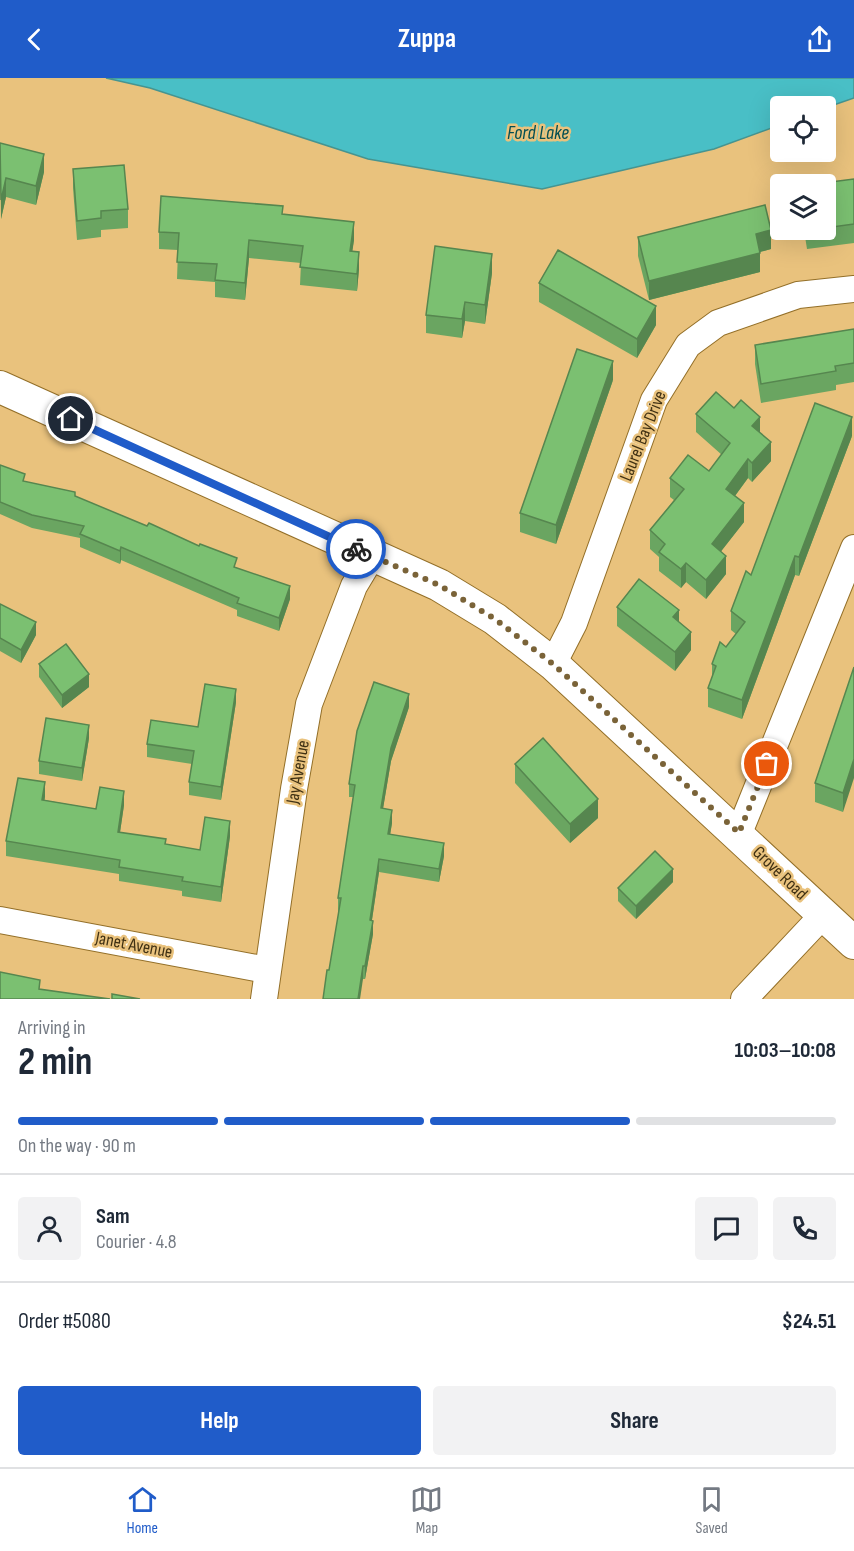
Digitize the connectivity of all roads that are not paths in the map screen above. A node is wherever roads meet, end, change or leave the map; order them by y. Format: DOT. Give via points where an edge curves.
graph roads {
  1 [pos="854,289"];
  2 [pos="0,387"];
  3 [pos="854,548"];
  4 [pos="372,556"];
  5 [pos="553,664"];
  6 [pos="739,833"];
  7 [pos="824,914"];
  8 [pos="0,920"];
  9 [pos="854,943"];
  10 [pos="267,970"];
  11 [pos="264,999"];
  12 [pos="744,999"];
  1 -- 5 [label="street, Laurel Bay Drive" via="788,299 718,323 688,345 654,400 574,624"];
  2 -- 4 [label="main road, Grove Road"];
  3 -- 6 [label="street"];
  4 -- 5 [label="main road, Grove Road" via="439,585 486,613"];
  4 -- 10 [label="street, Jay Avenue" via="354,586 309,704"];
  5 -- 6 [label="main road, Grove Road"];
  6 -- 7 [label="main road, Grove Road"];
  7 -- 9 [label="main road, Grove Road"];
  7 -- 12 [label="street"];
  8 -- 10 [label="street, Janet Avenue"];
  10 -- 11 [label="street, Jay Avenue"];
}
